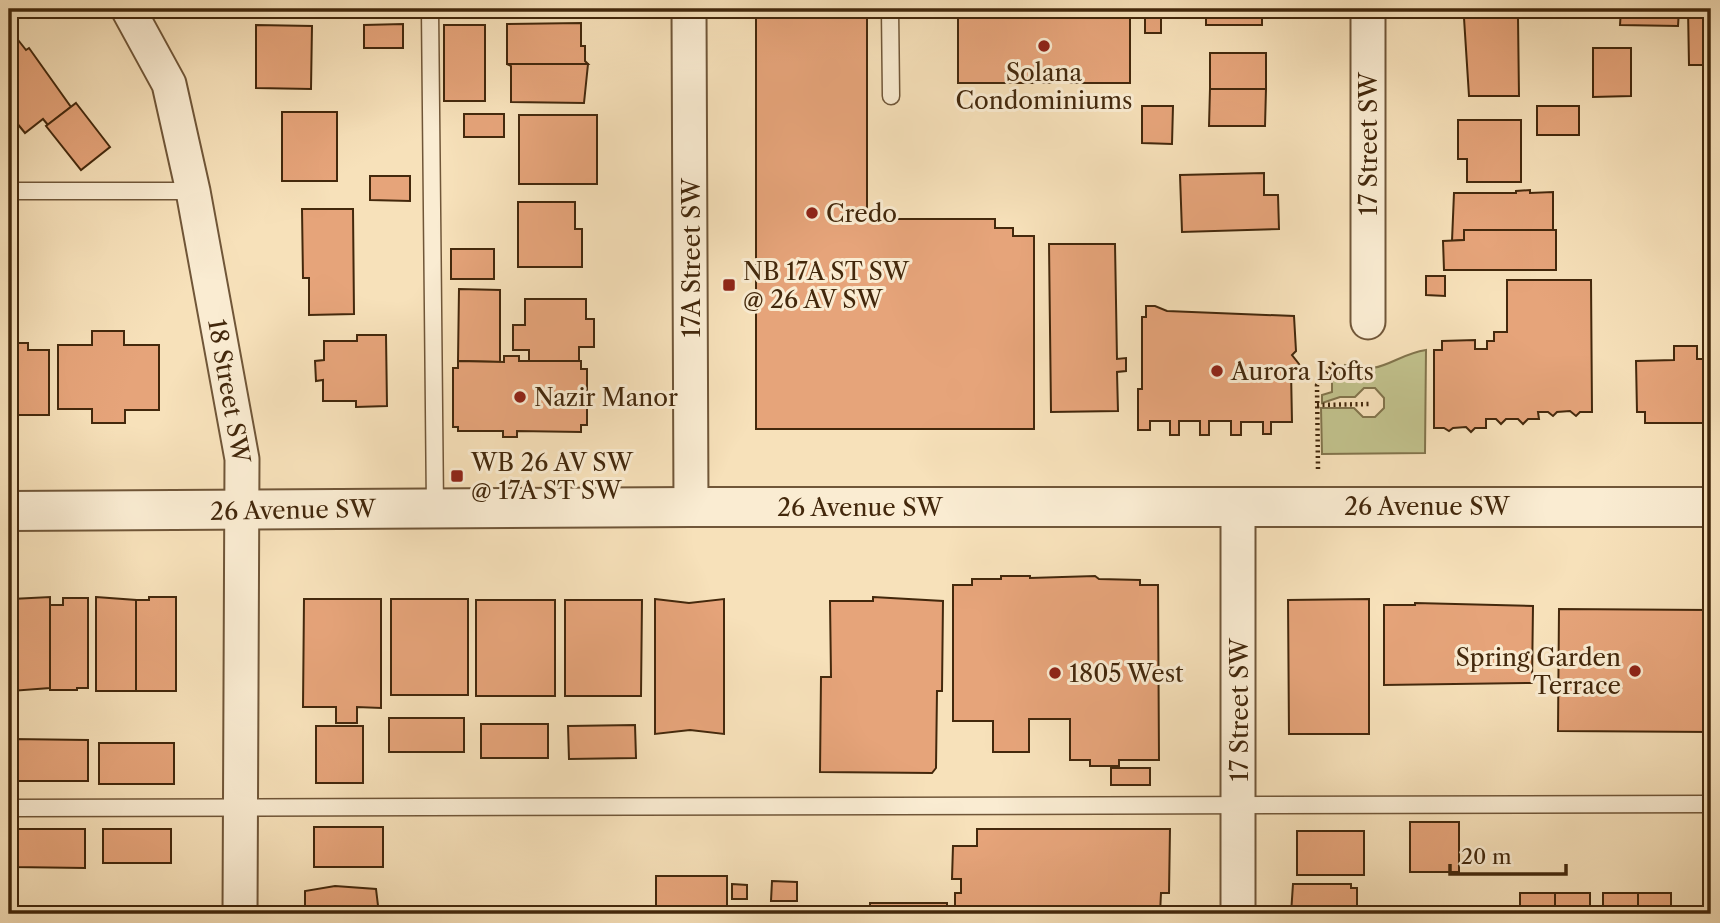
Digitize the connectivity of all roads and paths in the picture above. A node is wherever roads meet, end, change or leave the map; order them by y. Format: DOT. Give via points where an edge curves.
graph roads {
  1 [pos="128,9"];
  2 [pos="430,9"];
  3 [pos="689,9"];
  4 [pos="890,9"];
  5 [pos="1368,9"];
  6 [pos="891,96"];
  7 [pos="9,191"];
  8 [pos="193,191"];
  9 [pos="1368,322"];
  10 [pos="1335,362"];
  11 [pos="1370,404"];
  12 [pos="1317,405"];
  13 [pos="1318,470"];
  14 [pos="1238,506"];
  15 [pos="691,507"];
  16 [pos="1711,507"];
  17 [pos="435,508"];
  18 [pos="244,510"];
  19 [pos="9,511"];
  20 [pos="1711,804"];
  21 [pos="1239,805"];
  22 [pos="9,808"];
  23 [pos="240,808"];
  24 [pos="240,914"];
  25 [pos="1238,914"];
  1 -- 8 [label="street, 18 Street SW" via="169,84"];
  2 -- 17 [label="lane"];
  3 -- 15 [label="street, 17A Street SW"];
  4 -- 6 [label="lane"];
  5 -- 9 [label="street, 17 Street SW"];
  7 -- 8 [label="lane"];
  8 -- 18 [label="street, 18 Street SW" via="242,459"];
  10 -- 12 [label="path" via="1317,385"];
  11 -- 12 [label="path"];
  12 -- 13 [label="path"];
  14 -- 15 [label="street, 26 Avenue SW"];
  14 -- 16 [label="street, 26 Avenue SW"];
  14 -- 21 [label="street, 17 Street SW"];
  15 -- 17 [label="street, 26 Avenue SW"];
  17 -- 18 [label="street, 26 Avenue SW"];
  18 -- 19 [label="street, 26 Avenue SW"];
  18 -- 23 [label="street, 18 Street SW"];
  20 -- 21 [label="lane"];
  21 -- 23 [label="lane"];
  21 -- 25 [label="street, 17 Street SW"];
  22 -- 23 [label="lane"];
  23 -- 24 [label="street, 18 Street SW"];
}
